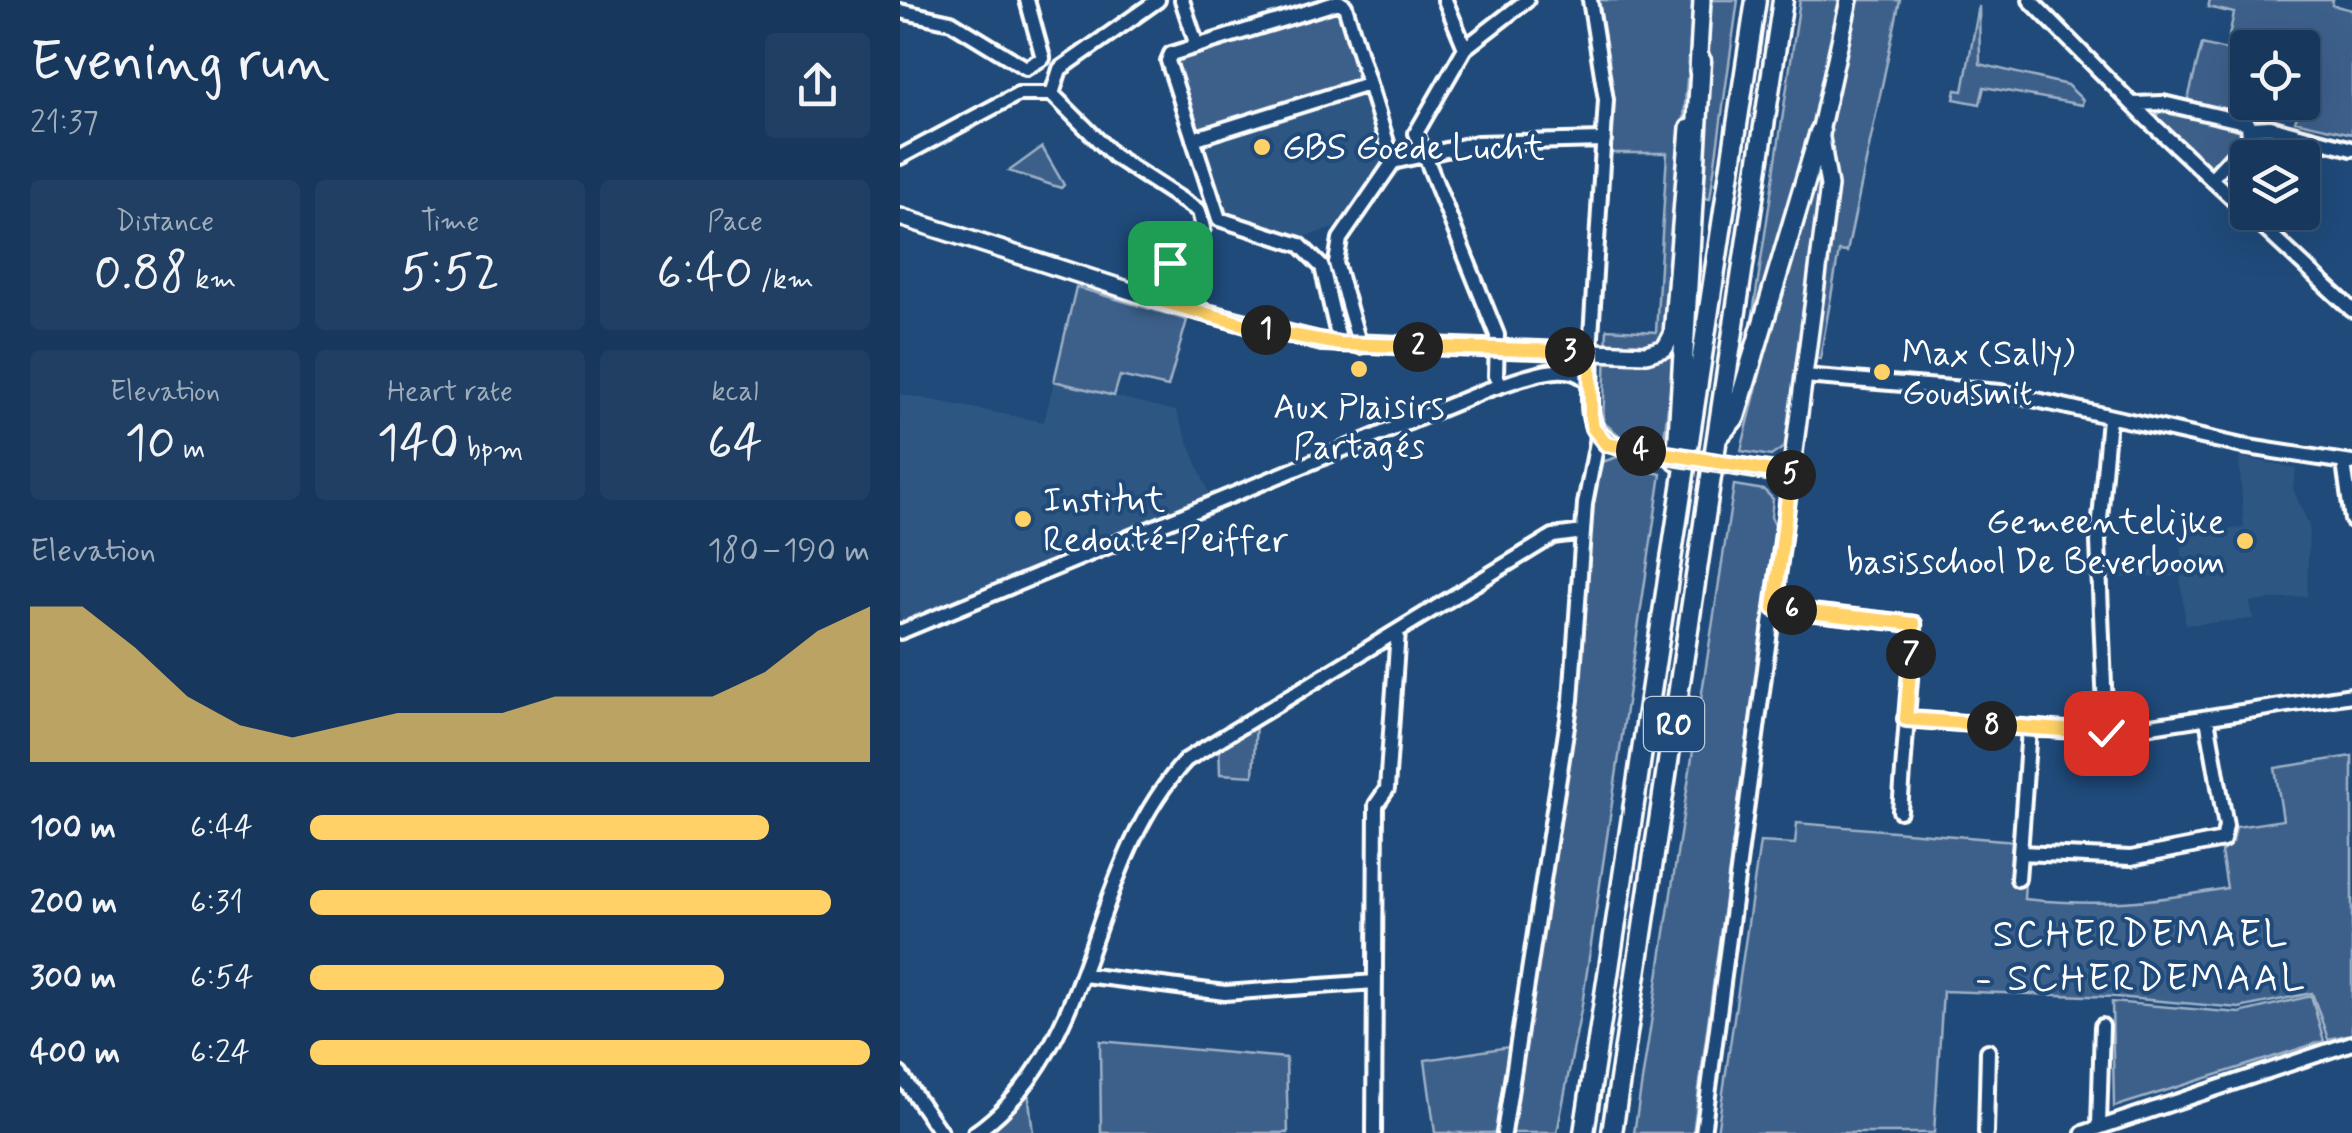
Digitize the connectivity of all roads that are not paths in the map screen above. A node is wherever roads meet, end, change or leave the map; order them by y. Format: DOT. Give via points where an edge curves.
graph roads {
  1 [pos="1027,0"];
  2 [pos="1158,0"];
  3 [pos="1182,0"];
  4 [pos="1446,0"];
  5 [pos="1527,0"];
  6 [pos="1590,0"];
  7 [pos="1702,0"];
  8 [pos="1756,0"];
  9 [pos="1783,0"];
  10 [pos="1849,0"];
  11 [pos="2030,0"];
  12 [pos="1308,6"];
  13 [pos="900,11"];
  14 [pos="1197,46"];
  15 [pos="1465,48"];
  16 [pos="1700,61"];
  17 [pos="1368,84"];
  18 [pos="1054,96"];
  19 [pos="2134,104"];
  20 [pos="2252,128"];
  21 [pos="1820,132"];
  22 [pos="1193,140"];
  23 [pos="1604,140"];
  24 [pos="2352,149"];
  25 [pos="1426,155"];
  26 [pos="900,158"];
  27 [pos="1393,162"];
  28 [pos="2211,179"];
  29 [pos="900,217"];
  30 [pos="1157,300"];
  31 [pos="2352,310"];
  32 [pos="1340,344"];
  33 [pos="1360,346"];
  34 [pos="1497,350"];
  35 [pos="1590,352"];
  36 [pos="1804,376"];
  37 [pos="1502,386"];
  38 [pos="1592,390"];
  39 [pos="2110,418"];
  40 [pos="1598,438"];
  41 [pos="1717,438"];
  42 [pos="2348,463"];
  43 [pos="1791,474"];
  44 [pos="2352,520"];
  45 [pos="1676,531"];
  46 [pos="1583,532"];
  47 [pos="1774,608"];
  48 [pos="1398,630"];
  49 [pos="900,632"];
  50 [pos="2352,695"];
  51 [pos="1906,719"];
  52 [pos="2207,719"];
  53 [pos="2028,729"];
  54 [pos="2106,733"];
  55 [pos="1900,811"];
  56 [pos="2020,853"];
  57 [pos="2018,879"];
  58 [pos="1084,975"];
  59 [pos="1376,982"];
  60 [pos="2102,1026"];
  61 [pos="2352,1042"];
  62 [pos="1988,1050"];
  63 [pos="900,1074"];
  64 [pos="2091,1130"];
  65 [pos="940,1133"];
  66 [pos="975,1133"];
  67 [pos="1374,1133"];
  68 [pos="1504,1133"];
  69 [pos="1584,1133"];
  70 [pos="1612,1133"];
  71 [pos="1703,1133"];
  72 [pos="1986,1133"];
  1 -- 13 [label="street" via="1043,58 1026,68 982,36"];
  2 -- 18 [label="street" via="1063,68"];
  3 -- 14 [label="street"];
  4 -- 15 [label="street"];
  5 -- 15 [label="street"];
  6 -- 23 [label="street" via="1603,62"];
  7 -- 16 [label="main road"];
  8 -- 45 [label="highway, R0"];
  9 -- 41 [label="highway, R0"];
  10 -- 21 [label="main road"];
  11 -- 19 [label="street"];
  12 -- 14 [label="street"];
  12 -- 17 [label="street" via="1343,2"];
  14 -- 22 [label="street" via="1168,61"];
  15 -- 25 [label="street" via="1417,129"];
  16 -- 35 [label="main road" via="1691,93 1670,340 1652,353"];
  16 -- 45 [label="highway"];
  17 -- 22 [label="street"];
  17 -- 27 [label="street"];
  18 -- 26 [label="street" via="1018,94"];
  18 -- 30 [label="street" via="1114,156 1199,211 1203,228 1178,250"];
  19 -- 20 [label="street" via="2163,102 2243,120"];
  19 -- 28 [label="street"];
  20 -- 24 [label="street"];
  20 -- 28 [label="street"];
  21 -- 36 [label="main road" via="1829,186"];
  21 -- 41 [label="highway" via="1735,416"];
  22 -- 32 [label="street" via="1219,219 1293,242 1322,267"];
  23 -- 25 [label="street" via="1477,142"];
  23 -- 35 [label="street"];
  25 -- 27 [label="street"];
  25 -- 34 [label="street" via="1497,335"];
  27 -- 33 [label="street" via="1342,231 1336,262"];
  28 -- 31 [label="street"];
  29 -- 30 [label="main road"];
  30 -- 32 [label="main road"];
  32 -- 33 [label="main road"];
  33 -- 34 [label="main road"];
  34 -- 35 [label="main road"];
  34 -- 37 [label="street"];
  35 -- 38 [label="main road"];
  36 -- 39 [label="street" via="2001,392"];
  36 -- 43 [label="main road"];
  37 -- 38 [label="street" via="1570,370"];
  37 -- 49 [label="street"];
  38 -- 40 [label="main road"];
  39 -- 42 [label="street"];
  39 -- 54 [label="street" via="2098,542"];
  40 -- 43 [label="main road, bridge" via="1620,448"];
  40 -- 46 [label="street"];
  41 -- 70 [label="highway, R0"];
  42 -- 44 [label="street"];
  43 -- 47 [label="street"];
  45 -- 69 [label="highway, R0"];
  46 -- 48 [label="street" via="1553,536"];
  46 -- 68 [label="street" via="1571,700"];
  47 -- 51 [label="street" via="1914,624"];
  47 -- 71 [label="street"];
  48 -- 58 [label="street" via="1227,732 1169,778 1117,869"];
  48 -- 59 [label="street" via="1387,789 1376,806"];
  50 -- 52 [label="street"];
  51 -- 53 [label="street"];
  51 -- 55 [label="street"];
  52 -- 54 [label="street"];
  52 -- 56 [label="street" via="2226,826 2222,840 2131,858"];
  53 -- 54 [label="street"];
  53 -- 56 [label="street"];
  56 -- 57 [label="street"];
  58 -- 59 [label="street" via="1211,992"];
  58 -- 66 [label="street" via="1032,1077"];
  59 -- 67 [label="street"];
  60 -- 64 [label="street"];
  61 -- 64 [label="street"];
  62 -- 72 [label="street"];
  63 -- 65 [label="street"];
}
